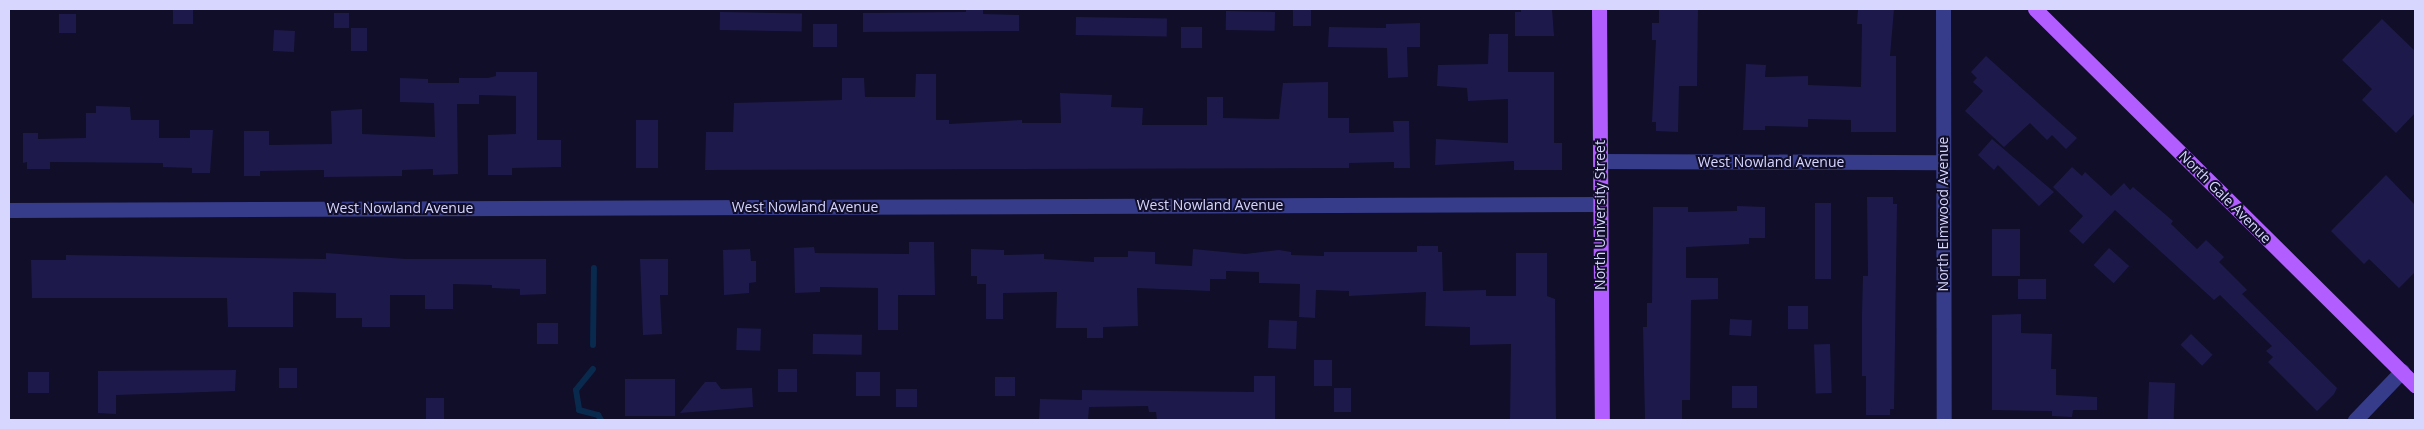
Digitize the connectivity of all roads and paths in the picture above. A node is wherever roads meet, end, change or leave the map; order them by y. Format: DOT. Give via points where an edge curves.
graph roads {
  1 [pos="1599,9"];
  2 [pos="1943,9"];
  3 [pos="2035,9"];
  4 [pos="1600,162"];
  5 [pos="1942,162"];
  6 [pos="1600,204"];
  7 [pos="9,210"];
  8 [pos="2402,371"];
  9 [pos="2415,384"];
  10 [pos="1602,420"];
  11 [pos="1944,420"];
  12 [pos="2355,420"];
  1 -- 4 [label="main road, North University Street"];
  2 -- 5 [label="street, North Elmwood Avenue"];
  3 -- 8 [label="main road, North Gale Avenue"];
  4 -- 5 [label="street, West Nowland Avenue"];
  4 -- 6 [label="main road, North University Street"];
  5 -- 11 [label="street, North Elmwood Avenue"];
  6 -- 7 [label="street, West Nowland Avenue"];
  6 -- 10 [label="main road, North University Street"];
  8 -- 9 [label="main road, North Gale Avenue"];
  8 -- 12 [label="street"];
}
